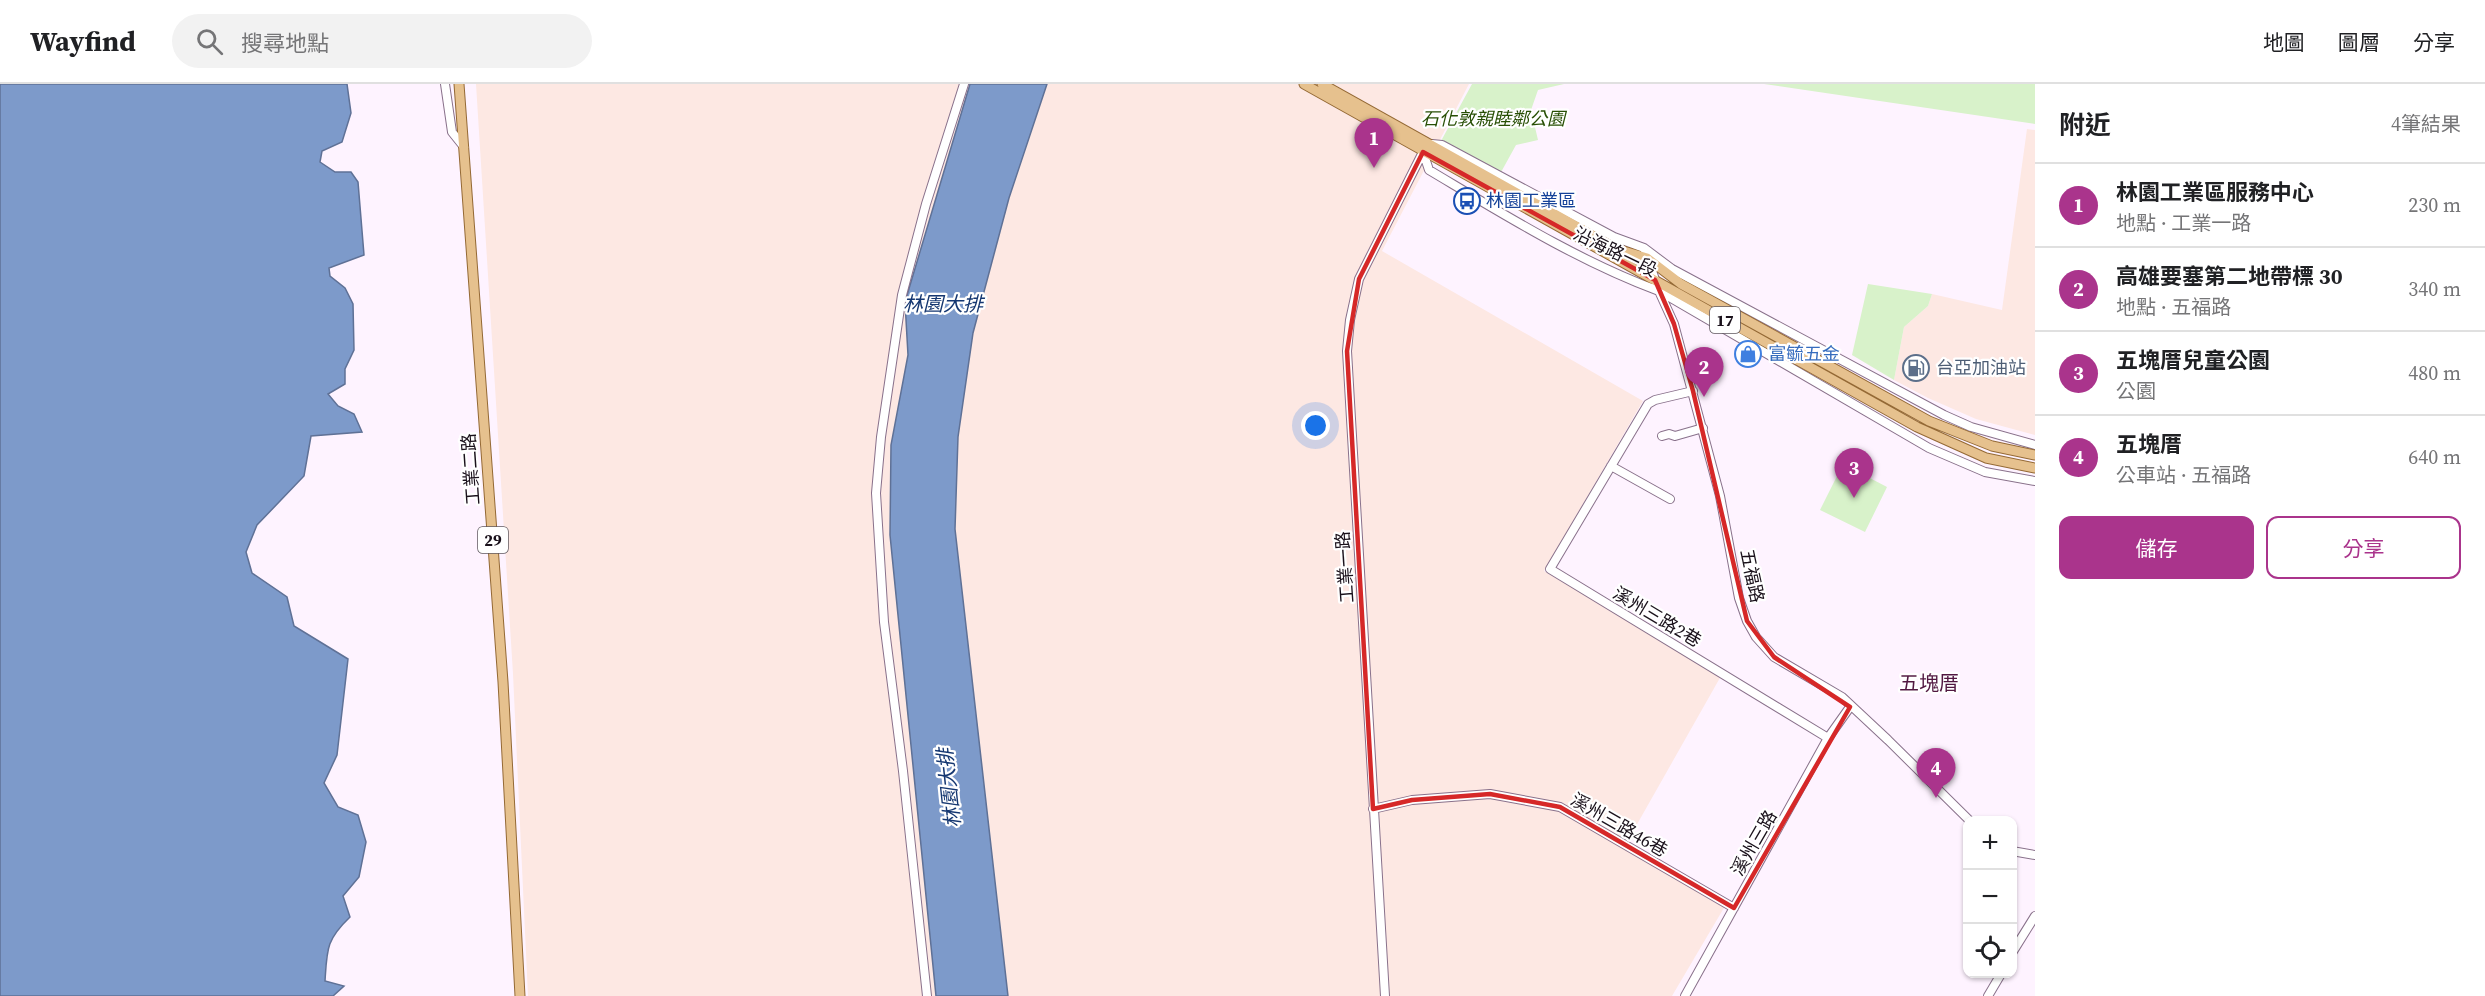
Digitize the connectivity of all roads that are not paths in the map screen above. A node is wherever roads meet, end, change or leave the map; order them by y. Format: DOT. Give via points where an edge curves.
graph roads {
  1 [pos="445,84"];
  2 [pos="459,84"];
  3 [pos="964,84"];
  4 [pos="1304,84"];
  5 [pos="1322,84"];
  6 [pos="464,148"];
  7 [pos="1425,148"];
  8 [pos="1644,248"];
  9 [pos="1647,258"];
  10 [pos="1655,280"];
  11 [pos="1659,291"];
  12 [pos="1693,391"];
  13 [pos="1703,428"];
  14 [pos="1662,436"];
  15 [pos="2035,445"];
  16 [pos="2035,455"];
  17 [pos="1611,465"];
  18 [pos="2035,468"];
  19 [pos="2035,482"];
  20 [pos="1670,499"];
  21 [pos="1850,707"];
  22 [pos="1828,738"];
  23 [pos="1373,809"];
  24 [pos="1965,816"];
  25 [pos="2017,852"];
  26 [pos="2035,855"];
  27 [pos="1734,908"];
  28 [pos="2035,916"];
  29 [pos="2017,946"];
  30 [pos="1999,978"];
  31 [pos="520,996"];
  32 [pos="927,996"];
  33 [pos="1385,996"];
  34 [pos="1685,996"];
  35 [pos="1988,996"];
  1 -- 6 [label="street" via="452,132"];
  2 -- 6 [label="main road, 工業二路 / 29"];
  3 -- 32 [label="street" via="902,295 876,493 884,622"];
  4 -- 7 [label="main road, 17"];
  5 -- 7 [label="main road, 17"];
  6 -- 31 [label="main road, 工業二路 / 29" via="503,682"];
  7 -- 8 [label="street, 沿海路一段" via="1442,145 1614,237"];
  7 -- 9 [label="main road, 沿海路一段 / 17" via="1617,249"];
  7 -- 10 [label="main road, 沿海路一段 / 17"];
  7 -- 11 [label="street, 沿海路一段" via="1429,170 1448,182 1620,277"];
  7 -- 23 [label="street, 工業一路" via="1359,279 1347,351"];
  8 -- 9 [label="street, 五福路"];
  8 -- 15 [label="street, 沿海路一段" via="1672,269 1944,415"];
  9 -- 10 [label="street, 五福路"];
  9 -- 16 [label="main road, 沿海路一段 / 17" via="1681,284 1929,421 1992,446"];
  10 -- 11 [label="street, 五福路"];
  10 -- 18 [label="main road, 沿海路一段 / 17" via="1917,427 1986,458"];
  11 -- 12 [label="street, 五福路" via="1674,324"];
  11 -- 19 [label="street, 沿海路一段" via="1929,448 1985,471"];
  12 -- 13 [label="street, 五福路"];
  12 -- 17 [label="street" via="1648,404"];
  13 -- 14 [label="street"];
  13 -- 21 [label="street, 五福路" via="1747,621 1773,657 1842,698"];
  17 -- 20 [label="street"];
  17 -- 22 [label="street, 溪州三路2巷" via="1550,569"];
  21 -- 22 [label="street, 溪州三路"];
  21 -- 24 [label="street, 五福路"];
  22 -- 27 [label="street, 溪州三路"];
  23 -- 27 [label="street, 溪州三路46巷" via="1412,800 1490,794 1560,807"];
  23 -- 33 [label="street, 工業一路"];
  25 -- 26 [label="street"];
  27 -- 34 [label="street, 溪州三路"];
  28 -- 29 [label="street"];
  30 -- 35 [label="street"];
}
